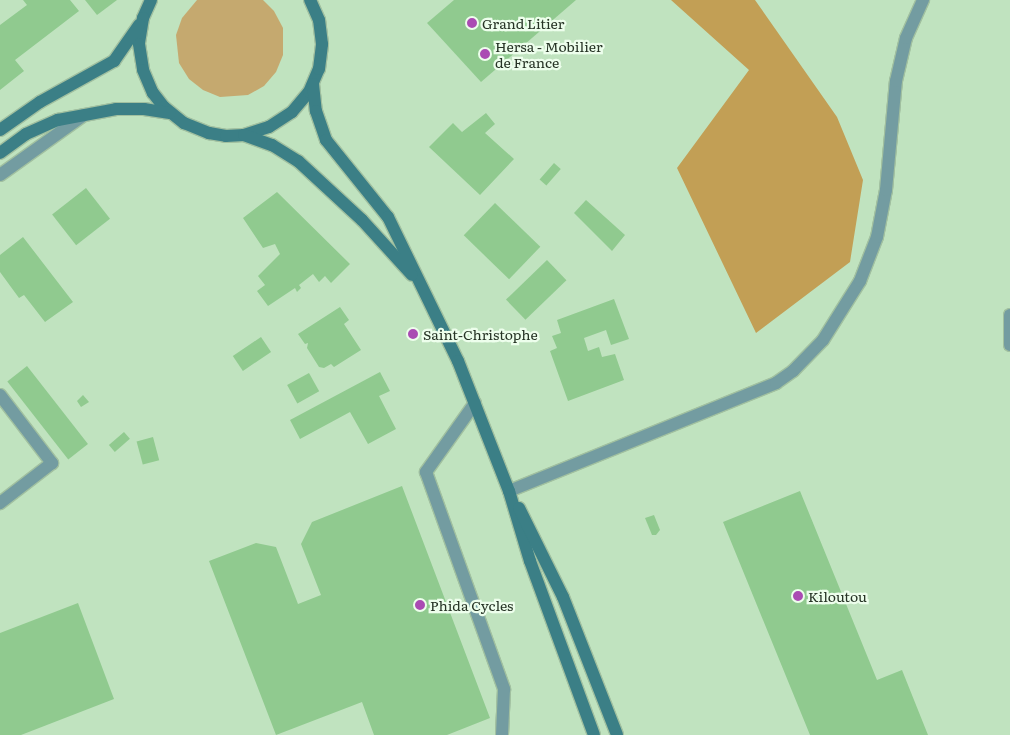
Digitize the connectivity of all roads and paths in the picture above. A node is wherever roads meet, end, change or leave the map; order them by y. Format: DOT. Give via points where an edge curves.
graph roads {
  1 [pos="151,0"];
  2 [pos="310,0"];
  3 [pos="923,0"];
  4 [pos="143,18"];
  5 [pos="313,84"];
  6 [pos="170,113"];
  7 [pos="85,115"];
  8 [pos="0,130"];
  9 [pos="244,135"];
  10 [pos="0,153"];
  11 [pos="0,175"];
  12 [pos="419,282"];
  13 [pos="1010,315"];
  14 [pos="1010,345"];
  15 [pos="0,395"];
  16 [pos="475,403"];
  17 [pos="509,491"];
  18 [pos="0,503"];
  19 [pos="502,735"];
  20 [pos="594,735"];
  21 [pos="617,735"];
  1 -- 4 [label="main road"];
  2 -- 5 [label="main road" via="319,20 322,44"];
  3 -- 17 [label="street" via="906,38 896,81 886,190 877,237 860,281 823,340 793,372 776,383"];
  4 -- 6 [label="main road" via="139,44 143,70 153,93"];
  4 -- 8 [label="main road" via="114,61 40,102"];
  5 -- 9 [label="main road" via="285,118 270,127"];
  5 -- 12 [label="main road" via="316,112 326,140 383,208"];
  6 -- 7 [label="main road" via="144,108"];
  6 -- 9 [label="main road" via="208,133"];
  7 -- 10 [label="main road" via="47,124"];
  7 -- 11 [label="street"];
  9 -- 12 [label="main road" via="272,145 298,161 362,220"];
  12 -- 16 [label="main road"];
  13 -- 14 [label="street"];
  15 -- 18 [label="street" via="52,463"];
  16 -- 17 [label="main road"];
  16 -- 19 [label="street" via="426,472 504,689"];
  17 -- 20 [label="main road" via="530,561"];
  17 -- 21 [label="main road" via="548,562"];
}
